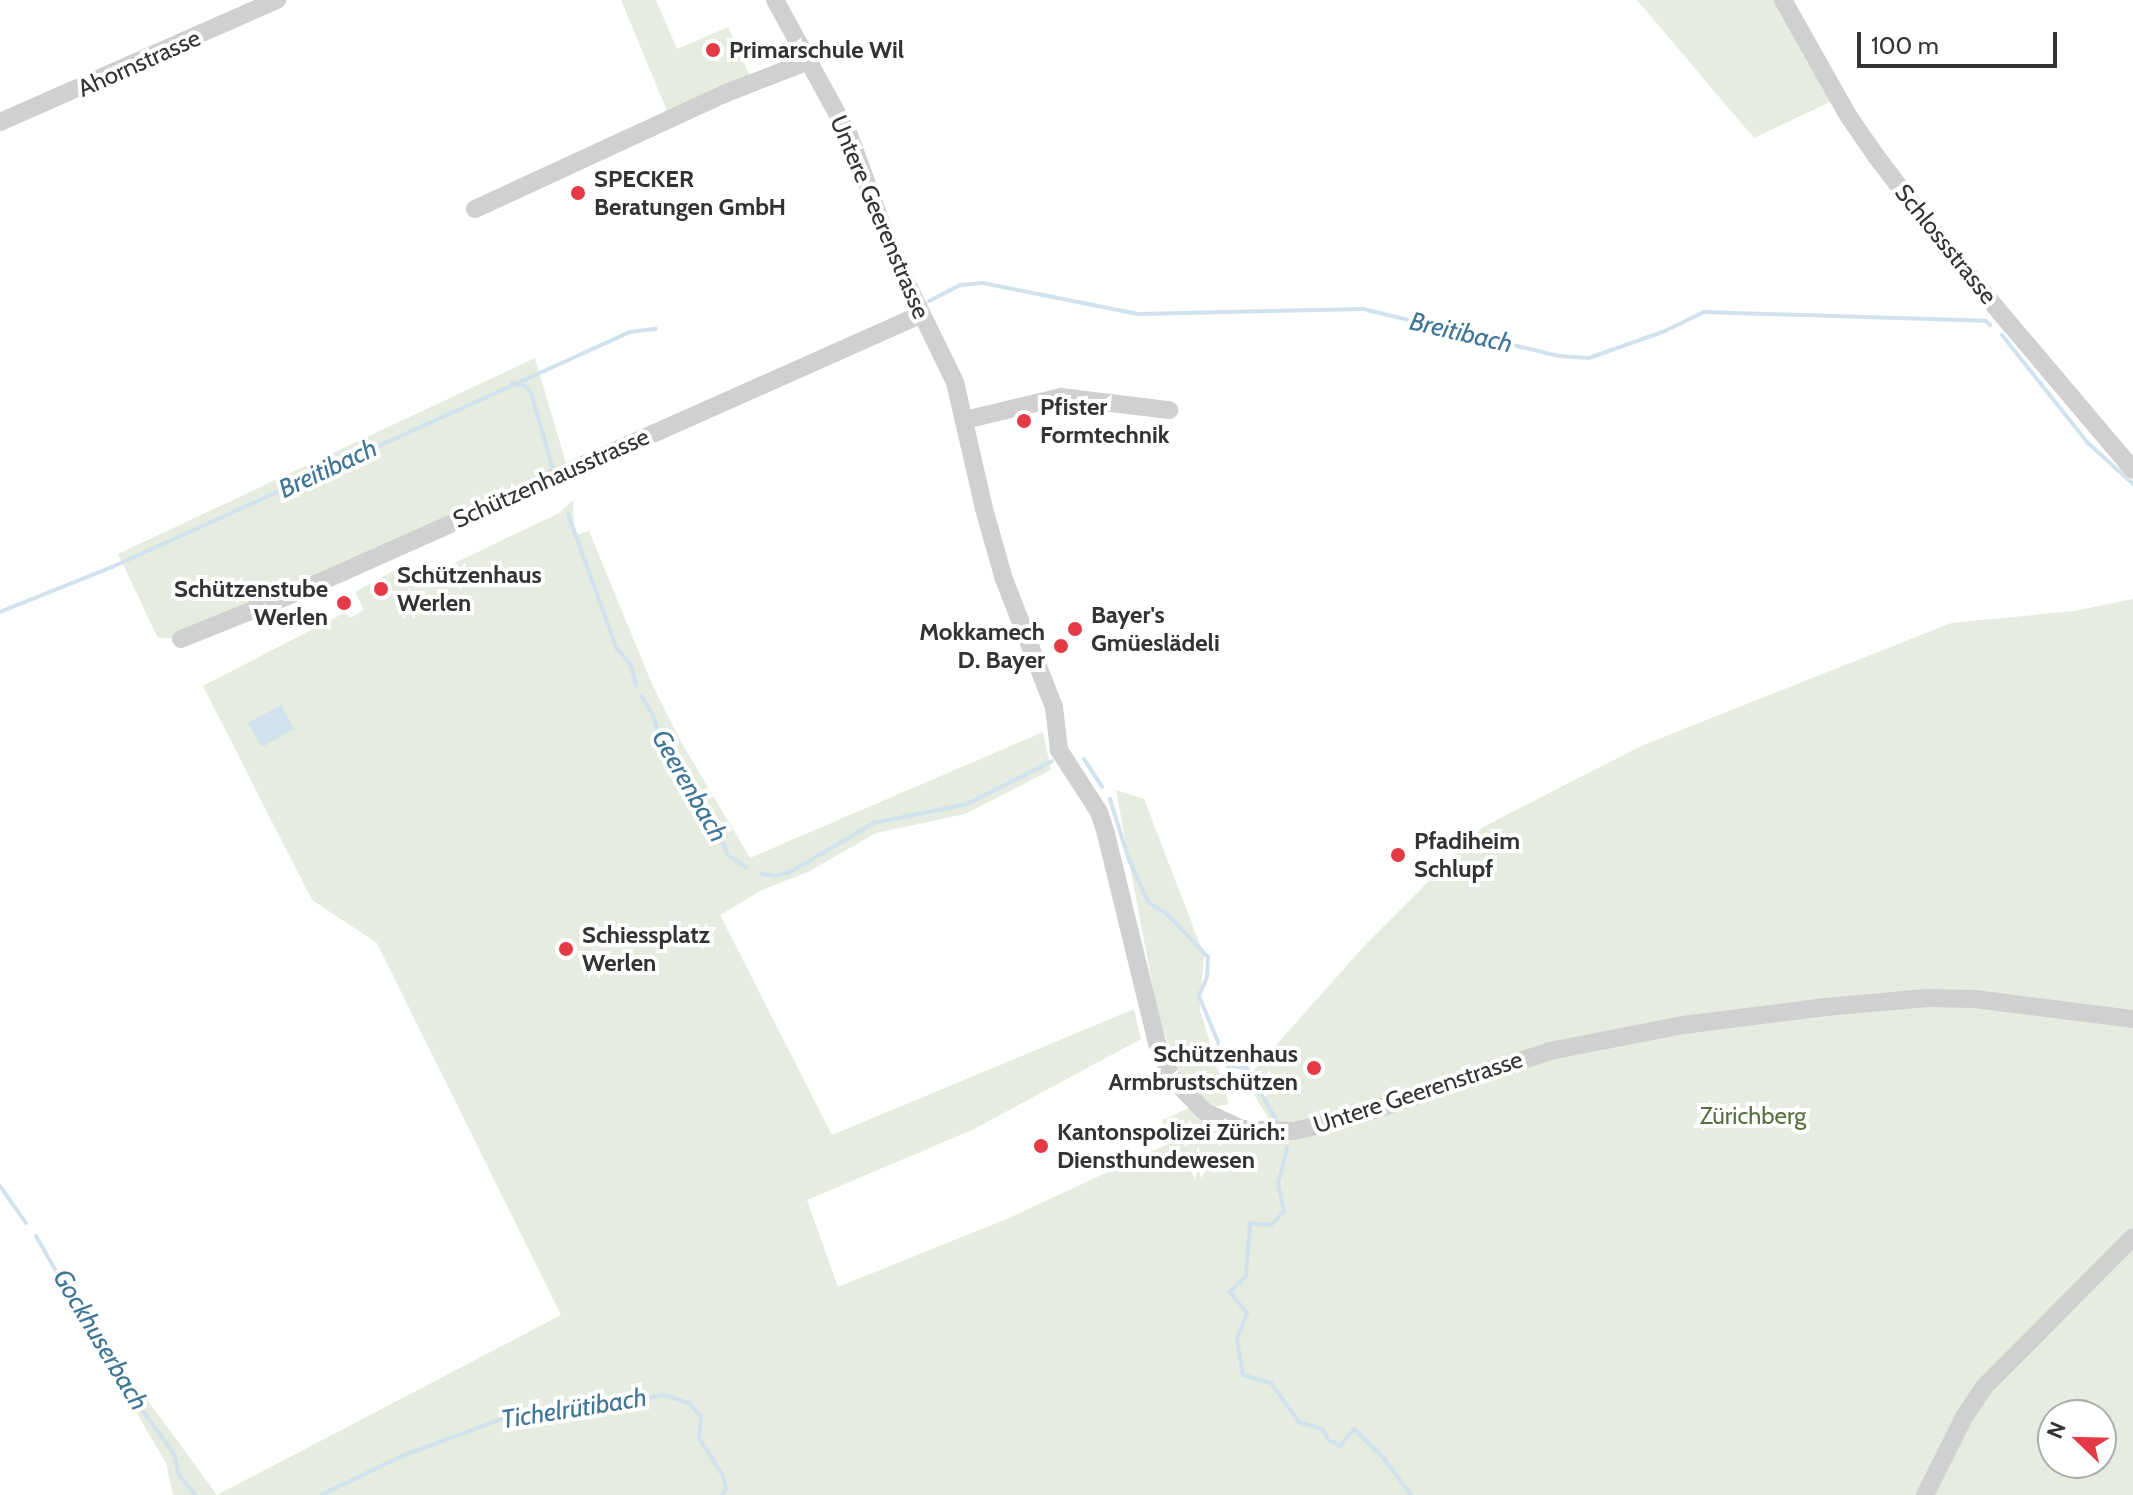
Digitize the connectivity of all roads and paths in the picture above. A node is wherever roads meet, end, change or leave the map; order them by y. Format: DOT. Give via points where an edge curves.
graph roads {
  1 [pos="277,0"];
  2 [pos="775,0"];
  3 [pos="1783,0"];
  4 [pos="806,62"];
  5 [pos="0,122"];
  6 [pos="475,209"];
  7 [pos="920,315"];
  8 [pos="1169,410"];
  9 [pos="965,420"];
  10 [pos="2133,470"];
  11 [pos="181,639"];
  12 [pos="2133,1019"];
  13 [pos="2133,1237"];
  14 [pos="1925,1495"];
  1 -- 5 [label="street, Ahornstrasse"];
  2 -- 4 [label="street, Untere Geerenstrasse"];
  3 -- 10 [label="street, Schlossstrasse" via="1876,156 1949,252"];
  4 -- 6 [label="street" via="724,94"];
  4 -- 7 [label="street, Untere Geerenstrasse" via="855,147"];
  7 -- 9 [label="street, Untere Geerenstrasse" via="945,360"];
  7 -- 11 [label="street, Schützenhausstrasse"];
  8 -- 9 [label="street" via="1061,397"];
  9 -- 12 [label="street, Untere Geerenstrasse" via="1000,566 1054,707 1059,750 1099,812 1106,834 1163,1060 1186,1095 1220,1121 1259,1133 1294,1131 1353,1117 1533,1055 1658,1029 1795,1010 1927,998"];
  13 -- 14 [label="street" via="1984,1387"];
}
